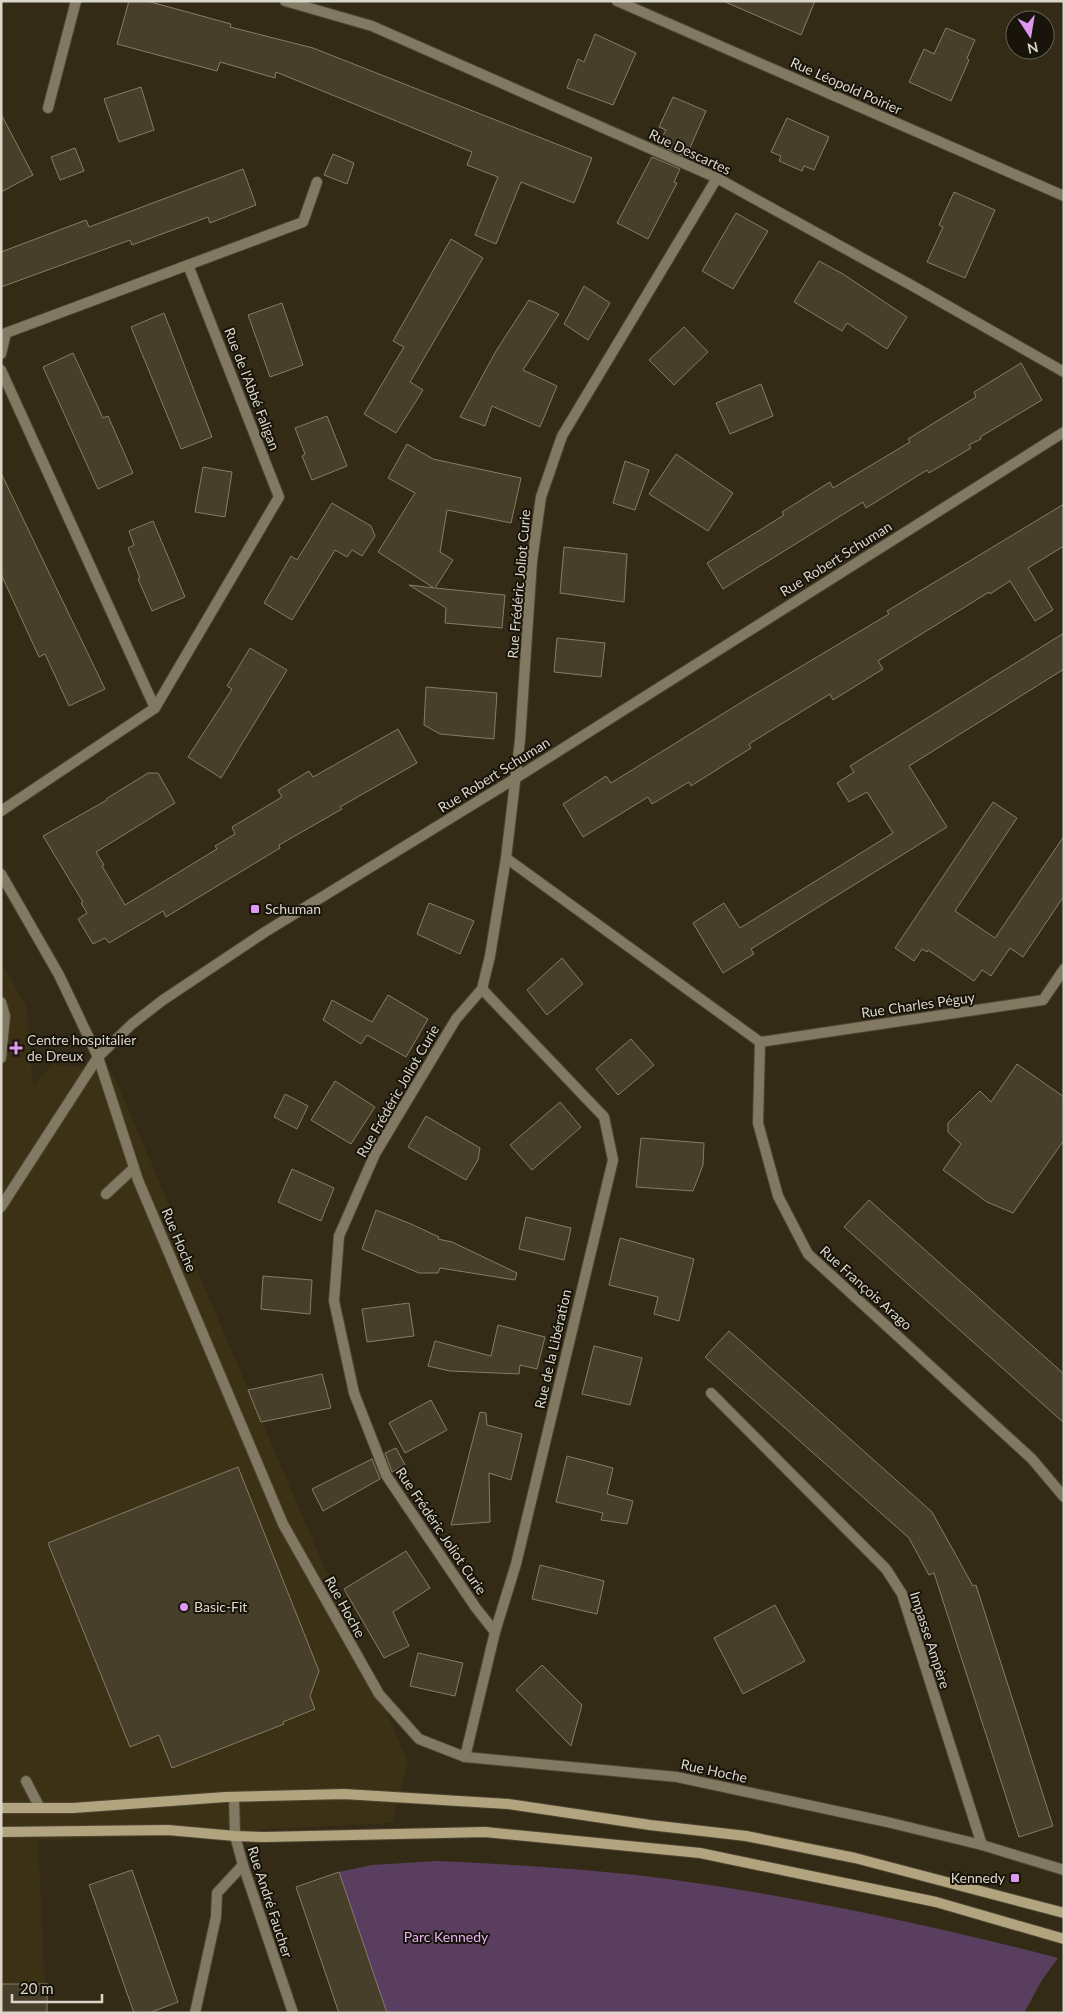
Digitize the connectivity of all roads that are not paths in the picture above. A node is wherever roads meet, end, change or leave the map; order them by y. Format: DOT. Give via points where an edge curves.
graph roads {
  1 [pos="76,1"];
  2 [pos="285,1"];
  3 [pos="617,1"];
  4 [pos="48,108"];
  5 [pos="716,178"];
  6 [pos="316,182"];
  7 [pos="1064,196"];
  8 [pos="188,265"];
  9 [pos="1,354"];
  10 [pos="1,370"];
  11 [pos="1064,372"];
  12 [pos="1064,432"];
  13 [pos="155,708"];
  14 [pos="516,778"];
  15 [pos="1,811"];
  16 [pos="506,858"];
  17 [pos="1,874"];
  18 [pos="1064,969"];
  19 [pos="482,989"];
  20 [pos="1,1002"];
  21 [pos="760,1042"];
  22 [pos="98,1057"];
  23 [pos="1,1058"];
  24 [pos="134,1168"];
  25 [pos="106,1194"];
  26 [pos="1,1207"];
  27 [pos="711,1393"];
  28 [pos="1064,1497"];
  29 [pos="495,1632"];
  30 [pos="465,1757"];
  31 [pos="26,1782"];
  32 [pos="234,1797"];
  33 [pos="1,1808"];
  34 [pos="40,1808"];
  35 [pos="1,1832"];
  36 [pos="235,1836"];
  37 [pos="982,1845"];
  38 [pos="243,1865"];
  39 [pos="1064,1870"];
  40 [pos="1064,1913"];
  41 [pos="1064,1939"];
  42 [pos="195,2012"];
  43 [pos="293,2013"];
  1 -- 4 [label="street"];
  2 -- 5 [label="street, Rue Descartes" via="372,26"];
  3 -- 7 [label="street, Rue Léopold Poirier"];
  5 -- 11 [label="street, Rue Descartes"];
  5 -- 14 [label="street, Rue Frédéric Joliot Curie" via="562,436 541,497 532,561"];
  6 -- 8 [label="street" via="303,222"];
  8 -- 9 [label="street" via="6,333"];
  8 -- 13 [label="street, Rue de l'Abbé Faligan" via="279,497"];
  10 -- 13 [label="street"];
  12 -- 14 [label="street, Rue Robert Schuman"];
  13 -- 15 [label="street, Rue de l'Abbé Faligan"];
  14 -- 16 [label="street, Rue Frédéric Joliot Curie"];
  14 -- 22 [label="street, Rue Robert Schuman" via="186,984 132,1024"];
  16 -- 19 [label="street, Rue Frédéric Joliot Curie"];
  16 -- 21 [label="street"];
  17 -- 22 [label="street, Rue Hoche" via="60,975"];
  18 -- 21 [label="street, Rue Charles Péguy" via="1043,1000"];
  19 -- 29 [label="street, Rue de la Libération" via="604,1117 613,1160 516,1564"];
  19 -- 29 [label="street, Rue Frédéric Joliot Curie" via="456,1019 375,1154 339,1236 334,1301 354,1393 386,1475"];
  20 -- 23 [label="street" via="5,1016"];
  21 -- 28 [label="street, Rue François Arago" via="758,1123 778,1196 808,1254 1032,1459"];
  22 -- 24 [label="street, Rue Hoche"];
  22 -- 26 [label="street, Rue Robert Schuman"];
  24 -- 25 [label="street"];
  24 -- 30 [label="street, Rue Hoche" via="283,1524 378,1694 419,1739"];
  27 -- 37 [label="street, Impasse Ampère" via="886,1569 902,1594"];
  29 -- 30 [label="street, Rue de la Libération"];
  30 -- 37 [label="street, Rue Hoche" via="677,1777"];
  31 -- 34 [label="street"];
  32 -- 34 [label="main road"];
  32 -- 36 [label="street, Rue André Faucher"];
  32 -- 40 [label="main road" via="373,1794 508,1804 746,1836 855,1858"];
  33 -- 34 [label="main road"];
  35 -- 36 [label="main road" via="168,1830"];
  36 -- 38 [label="street, Rue André Faucher"];
  36 -- 41 [label="main road" via="485,1832 700,1853 936,1902"];
  37 -- 39 [label="street, Rue Hoche"];
  38 -- 42 [label="street" via="217,1893 216,1917"];
  38 -- 43 [label="street, Rue André Faucher"];
}
